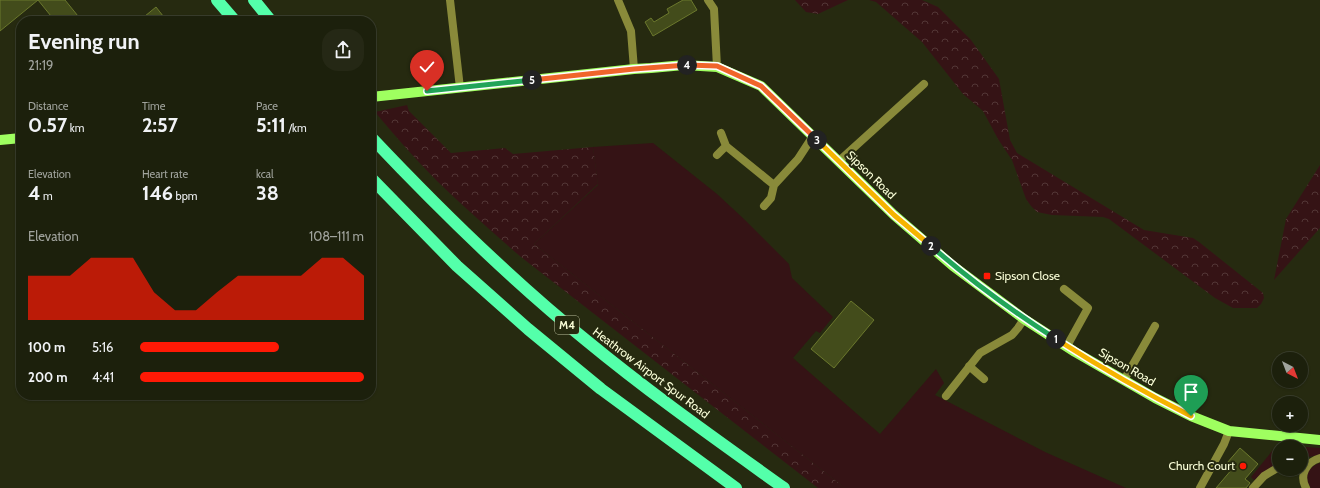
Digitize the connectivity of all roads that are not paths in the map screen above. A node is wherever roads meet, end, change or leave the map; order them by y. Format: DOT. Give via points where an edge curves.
graph roads {
  1 [pos="217,0"];
  2 [pos="254,0"];
  3 [pos="450,0"];
  4 [pos="618,0"];
  5 [pos="708,0"];
  6 [pos="230,16"];
  7 [pos="267,16"];
  8 [pos="717,66"];
  9 [pos="634,69"];
  10 [pos="924,84"];
  11 [pos="460,88"];
  12 [pos="376,97"];
  13 [pos="721,133"];
  14 [pos="813,136"];
  15 [pos="16,138"];
  16 [pos="0,140"];
  17 [pos="376,142"];
  18 [pos="726,146"];
  19 [pos="717,155"];
  20 [pos="839,161"];
  21 [pos="376,183"];
  22 [pos="774,185"];
  23 [pos="764,206"];
  24 [pos="1064,289"];
  25 [pos="1024,319"];
  26 [pos="1155,326"];
  27 [pos="1067,346"];
  28 [pos="969,366"];
  29 [pos="984,379"];
  30 [pos="1124,380"];
  31 [pos="946,396"];
  32 [pos="1230,431"];
  33 [pos="1320,440"];
  34 [pos="1320,458"];
  35 [pos="1308,463"];
  36 [pos="1272,471"];
  37 [pos="1303,476"];
  38 [pos="736,488"];
  39 [pos="784,488"];
  40 [pos="1200,488"];
  41 [pos="1253,488"];
  42 [pos="1306,488"];
  1 -- 6 [label="highway"];
  2 -- 7 [label="highway"];
  3 -- 11 [label="street"];
  4 -- 9 [label="street" via="631,31"];
  5 -- 8 [label="street" via="714,9"];
  8 -- 9 [label="main road, Sipson Road" via="684,65"];
  8 -- 14 [label="main road, Sipson Road" via="761,86"];
  9 -- 11 [label="main road, Sipson Road"];
  10 -- 20 [label="street"];
  11 -- 12 [label="main road, Sipson Road"];
  13 -- 18 [label="street"];
  14 -- 20 [label="main road, Sipson Road"];
  14 -- 22 [label="street"];
  15 -- 16 [label="main road"];
  17 -- 39 [label="highway, Heathrow Airport Spur Road / M4" via="430,199 520,284 586,341 669,406"];
  18 -- 19 [label="street"];
  18 -- 22 [label="street"];
  20 -- 25 [label="main road, Sipson Road" via="894,215 953,266"];
  21 -- 38 [label="highway, M4" via="457,266 528,329 601,389"];
  22 -- 23 [label="street"];
  24 -- 27 [label="street" via="1088,308"];
  25 -- 27 [label="main road, Sipson Road"];
  25 -- 28 [label="street" via="1012,335 980,353"];
  26 -- 30 [label="street"];
  27 -- 30 [label="main road, Sipson Road"];
  28 -- 29 [label="street"];
  28 -- 31 [label="street"];
  30 -- 32 [label="main road, Sipson Road" via="1191,416"];
  32 -- 33 [label="main road, Sipson Road"];
  32 -- 40 [label="street"];
  34 -- 35 [label="street"];
  36 -- 41 [label="street"];
  37 -- 42 [label="street"];
}
